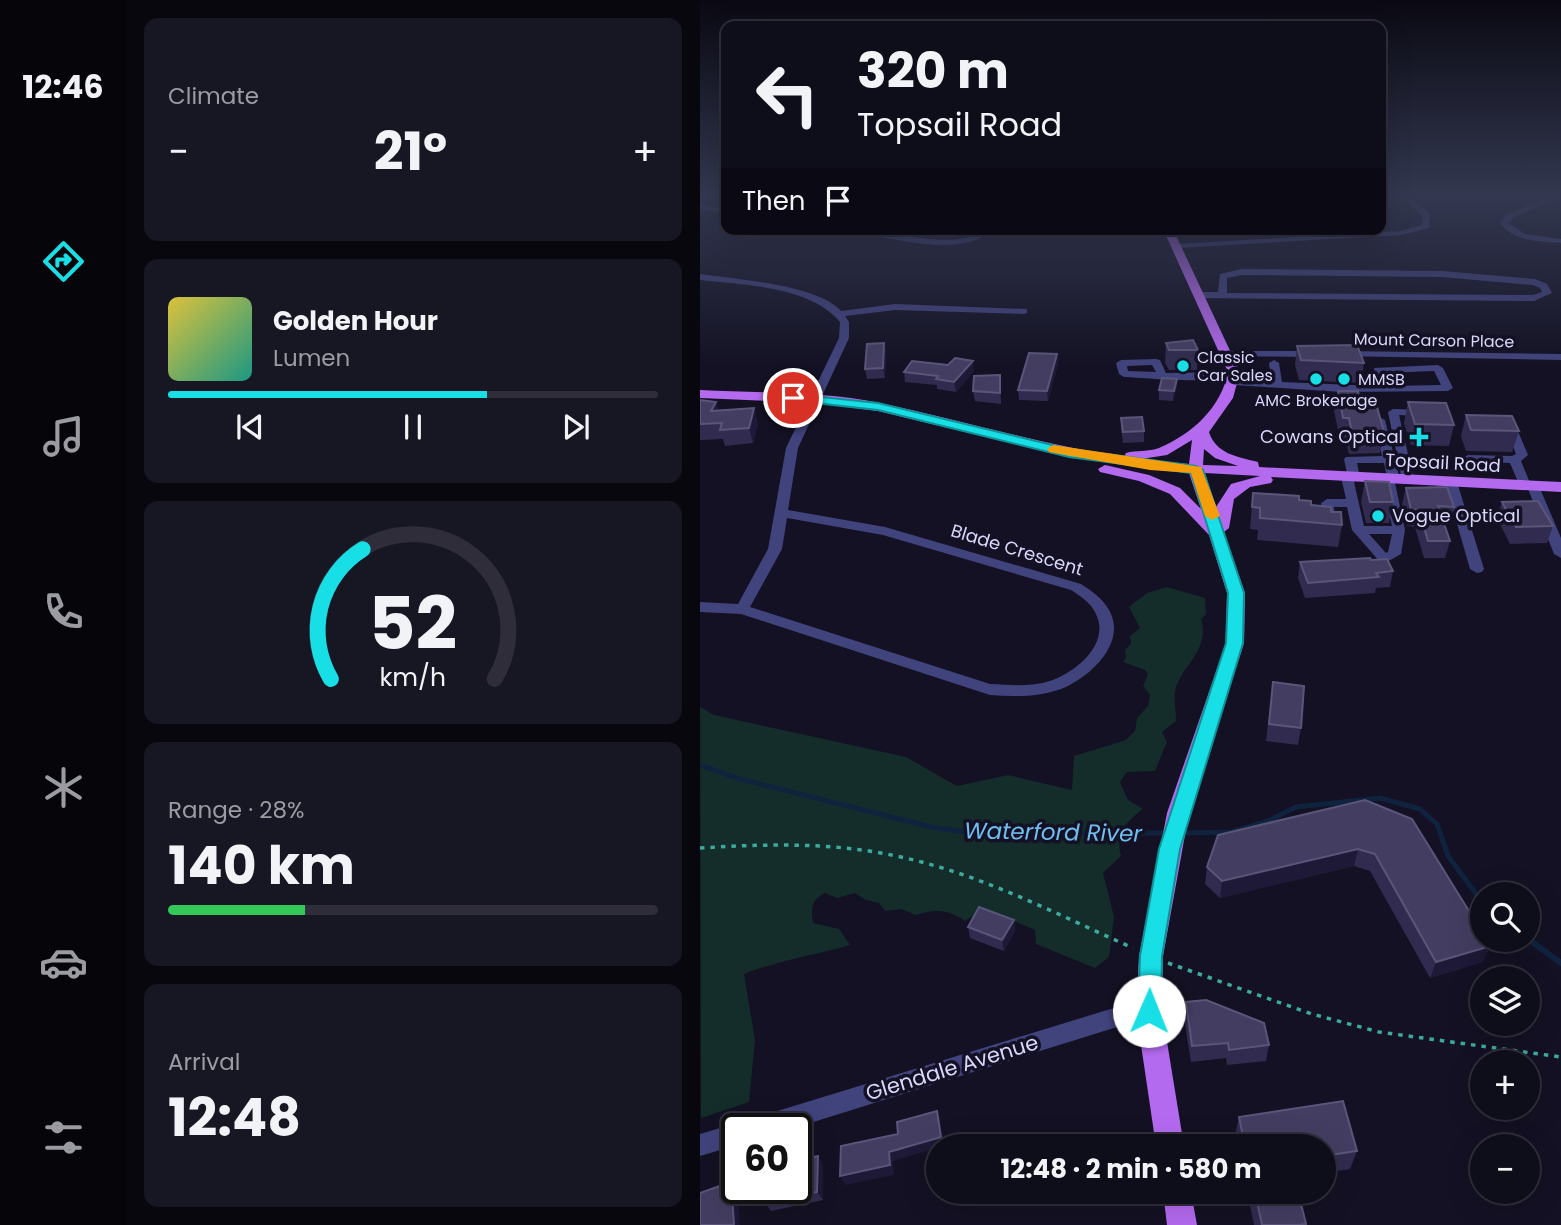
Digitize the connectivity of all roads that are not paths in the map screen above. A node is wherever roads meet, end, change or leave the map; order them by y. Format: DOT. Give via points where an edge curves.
graph roads {
  1 [pos="1180,253"];
  2 [pos="700,277"];
  3 [pos="1222,294"];
  4 [pos="1198,295"];
  5 [pos="1024,311"];
  6 [pos="842,314"];
  7 [pos="1223,354"];
  8 [pos="1561,357"];
  9 [pos="1273,363"];
  10 [pos="1163,376"];
  11 [pos="1234,379"];
  12 [pos="1277,385"];
  13 [pos="1382,388"];
  14 [pos="700,394"];
  15 [pos="816,399"];
  16 [pos="1322,405"];
  17 [pos="1362,405"];
  18 [pos="1376,405"];
  19 [pos="1436,413"];
  20 [pos="1201,428"];
  21 [pos="1486,428"];
  22 [pos="1069,453"];
  23 [pos="1468,458"];
  24 [pos="1389,460"];
  25 [pos="1515,460"];
  26 [pos="1196,470"];
  27 [pos="1316,476"];
  28 [pos="1350,477"];
  29 [pos="1397,480"];
  30 [pos="1451,482"];
  31 [pos="1529,486"];
  32 [pos="1561,487"];
  33 [pos="1353,503"];
  34 [pos="782,513"];
  35 [pos="1329,517"];
  36 [pos="1358,530"];
  37 [pos="1399,530"];
  38 [pos="1220,539"];
  39 [pos="1561,554"];
  40 [pos="1477,569"];
  41 [pos="700,607"];
  42 [pos="742,608"];
  43 [pos="1149,1011"];
  44 [pos="807,1113"];
  45 [pos="1168,1134"];
  46 [pos="721,1139"];
  47 [pos="700,1145"];
  48 [pos="1179,1204"];
  49 [pos="1182,1225"];
  1 -- 4 [label="main road"];
  2 -- 6 [label="street" via="811,296"];
  3 -- 3 [label="street" via="1534,298 1547,293 1535,282 1460,275 1242,272 1223,276"];
  3 -- 4 [label="street"];
  4 -- 7 [label="main road"];
  5 -- 6 [label="street" via="895,307"];
  6 -- 15 [label="street" via="846,334"];
  7 -- 8 [label="street, Mount Carson Place"];
  7 -- 11 [label="main road"];
  9 -- 12 [label="street"];
  10 -- 11 [label="street"];
  11 -- 12 [label="street"];
  11 -- 20 [label="main road" via="1226,400"];
  12 -- 13 [label="street"];
  13 -- 13 [label="street" via="1395,388 1448,388 1438,368 1378,370"];
  14 -- 15 [label="main road, Topsail Road"];
  15 -- 22 [label="main road, Topsail Road" via="916,414"];
  15 -- 34 [label="street" via="792,449"];
  16 -- 17 [label="street"];
  18 -- 24 [label="street"];
  19 -- 29 [label="street" via="1393,412"];
  20 -- 22 [label="main road" via="1171,448 1149,455"];
  20 -- 26 [label="main road"];
  20 -- 27 [label="main road" via="1209,448 1222,457"];
  21 -- 25 [label="street" via="1511,429 1522,455"];
  22 -- 26 [label="main road, Topsail Road"];
  22 -- 38 [label="main road" via="1175,491"];
  23 -- 25 [label="street"];
  24 -- 28 [label="street" via="1350,459"];
  24 -- 29 [label="street"];
  25 -- 31 [label="street"];
  26 -- 27 [label="main road, Topsail Road"];
  26 -- 38 [label="main road"];
  27 -- 28 [label="main road, Topsail Road"];
  27 -- 38 [label="main road" via="1240,486 1223,501"];
  28 -- 29 [label="main road, Topsail Road"];
  28 -- 33 [label="street"];
  29 -- 30 [label="main road, Topsail Road"];
  29 -- 37 [label="street"];
  30 -- 31 [label="main road, Topsail Road"];
  30 -- 40 [label="street"];
  31 -- 32 [label="main road, Topsail Road"];
  31 -- 39 [label="street"];
  33 -- 35 [label="street" via="1326,497"];
  33 -- 36 [label="street"];
  34 -- 42 [label="street" via="775,549"];
  34 -- 42 [label="street, Blade Crescent" via="885,531 1076,587 1105,610 1101,652 1082,671 1052,686 990,689"];
  36 -- 37 [label="street"];
  36 -- 37 [label="street" via="1385,559 1394,554"];
  38 -- 43 [label="main road" via="1236,593 1235,643 1178,813 1151,956"];
  41 -- 42 [label="street"];
  43 -- 44 [label="street, Glendale Avenue"];
  43 -- 45 [label="main road"];
  46 -- 47 [label="street"];
  48 -- 49 [label="main road"];
}
